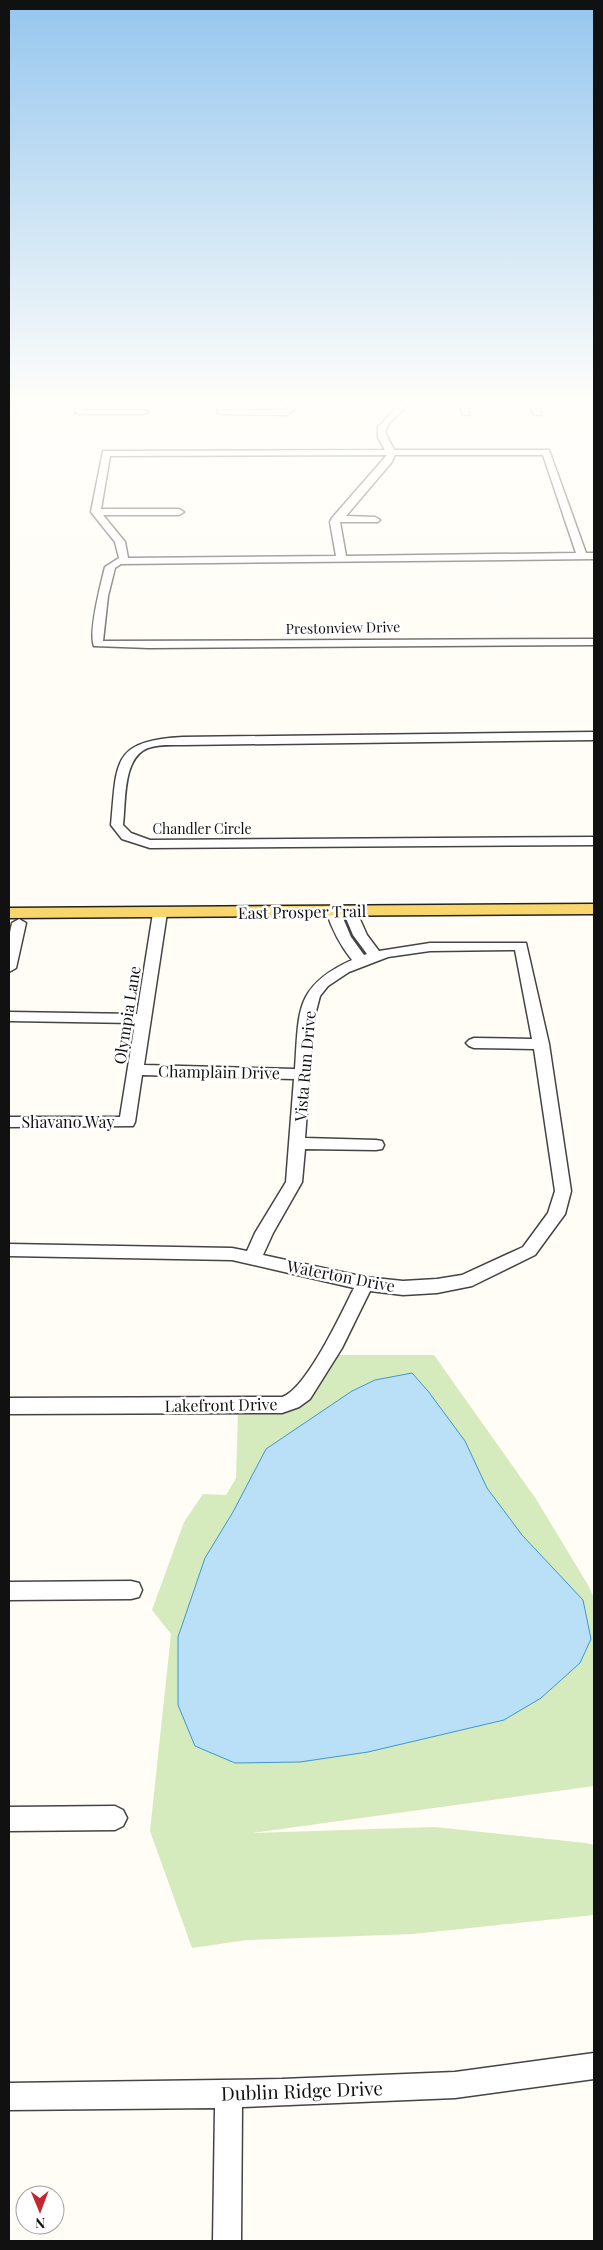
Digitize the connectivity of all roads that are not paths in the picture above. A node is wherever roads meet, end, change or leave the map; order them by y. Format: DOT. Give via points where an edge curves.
graph roads {
  1 [pos="344,510"];
  2 [pos="566,510"];
  3 [pos="96,512"];
  4 [pos="179,512"];
  5 [pos="337,518"];
  6 [pos="375,520"];
  7 [pos="582,556"];
  8 [pos="594,556"];
  9 [pos="341,558"];
  10 [pos="124,560"];
  11 [pos="594,642"];
  12 [pos="594,736"];
  13 [pos="594,841"];
  14 [pos="594,909"];
  15 [pos="343,916"];
  16 [pos="160,918"];
  17 [pos="594,919"];
  18 [pos="12,920"];
  19 [pos="521,946"];
  20 [pos="375,955"];
  21 [pos="360,960"];
  22 [pos="9,968"];
  23 [pos="9,1016"];
  24 [pos="144,1019"];
  25 [pos="474,1043"];
  26 [pos="541,1044"];
  27 [pos="136,1070"];
  28 [pos="302,1074"];
  29 [pos="9,1122"];
  30 [pos="127,1122"];
  31 [pos="299,1143"];
  32 [pos="376,1145"];
  33 [pos="9,1250"];
  34 [pos="253,1258"];
  35 [pos="365,1284"];
  36 [pos="9,1406"];
  37 [pos="131,1590"];
  38 [pos="9,1591"];
  39 [pos="115,1818"];
  40 [pos="9,1819"];
  41 [pos="594,2066"];
  42 [pos="229,2093"];
  43 [pos="9,2097"];
  44 [pos="227,2241"];
  1 -- 5 [label="street"];
  2 -- 7 [label="street"];
  3 -- 4 [label="street"];
  3 -- 10 [label="street" via="120,542"];
  5 -- 6 [label="street"];
  5 -- 9 [label="street" via="335,526"];
  7 -- 8 [label="street"];
  7 -- 9 [label="street"];
  9 -- 10 [label="street"];
  10 -- 11 [label="street, Prestonview Drive" via="114,562 110,567 98,644"];
  12 -- 13 [label="street, Chandler Circle" via="156,743 138,748 127,759 117,824 122,833 150,844"];
  14 -- 15 [label="main road, East Prosper Trail"];
  15 -- 16 [label="main road, East Prosper Trail"];
  15 -- 17 [label="main road, East Prosper Trail"];
  15 -- 20 [label="street"];
  15 -- 21 [label="street" via="348,948"];
  16 -- 18 [label="main road, East Prosper Trail"];
  16 -- 24 [label="street, Olympia Lane"];
  18 -- 22 [label="street"];
  19 -- 20 [label="street, Vista Run Drive" via="426,947"];
  19 -- 26 [label="street, Waterton Drive"];
  20 -- 21 [label="street, Vista Run Drive"];
  21 -- 28 [label="street, Vista Run Drive" via="332,976 314,994 306,1019"];
  23 -- 24 [label="street"];
  24 -- 27 [label="street, Olympia Lane"];
  25 -- 26 [label="street"];
  26 -- 35 [label="street, Waterton Drive" via="563,1191 556,1214 544,1234 529,1251 466,1281 403,1288"];
  27 -- 28 [label="street, Champlain Drive"];
  27 -- 30 [label="street, Olympia Lane"];
  28 -- 31 [label="street, Vista Run Drive"];
  29 -- 30 [label="street, Shavano Way"];
  31 -- 32 [label="street"];
  31 -- 34 [label="street, Vista Run Drive" via="294,1182"];
  33 -- 34 [label="street, Waterton Drive" via="232,1254"];
  34 -- 35 [label="street, Waterton Drive"];
  35 -- 36 [label="street, Lakefront Drive" via="335,1344 303,1394 292,1402 282,1405"];
  37 -- 38 [label="street"];
  39 -- 40 [label="street"];
  41 -- 42 [label="street, Dublin Ridge Drive" via="455,2085"];
  42 -- 43 [label="street, Dublin Ridge Drive"];
  42 -- 44 [label="street"];
}
